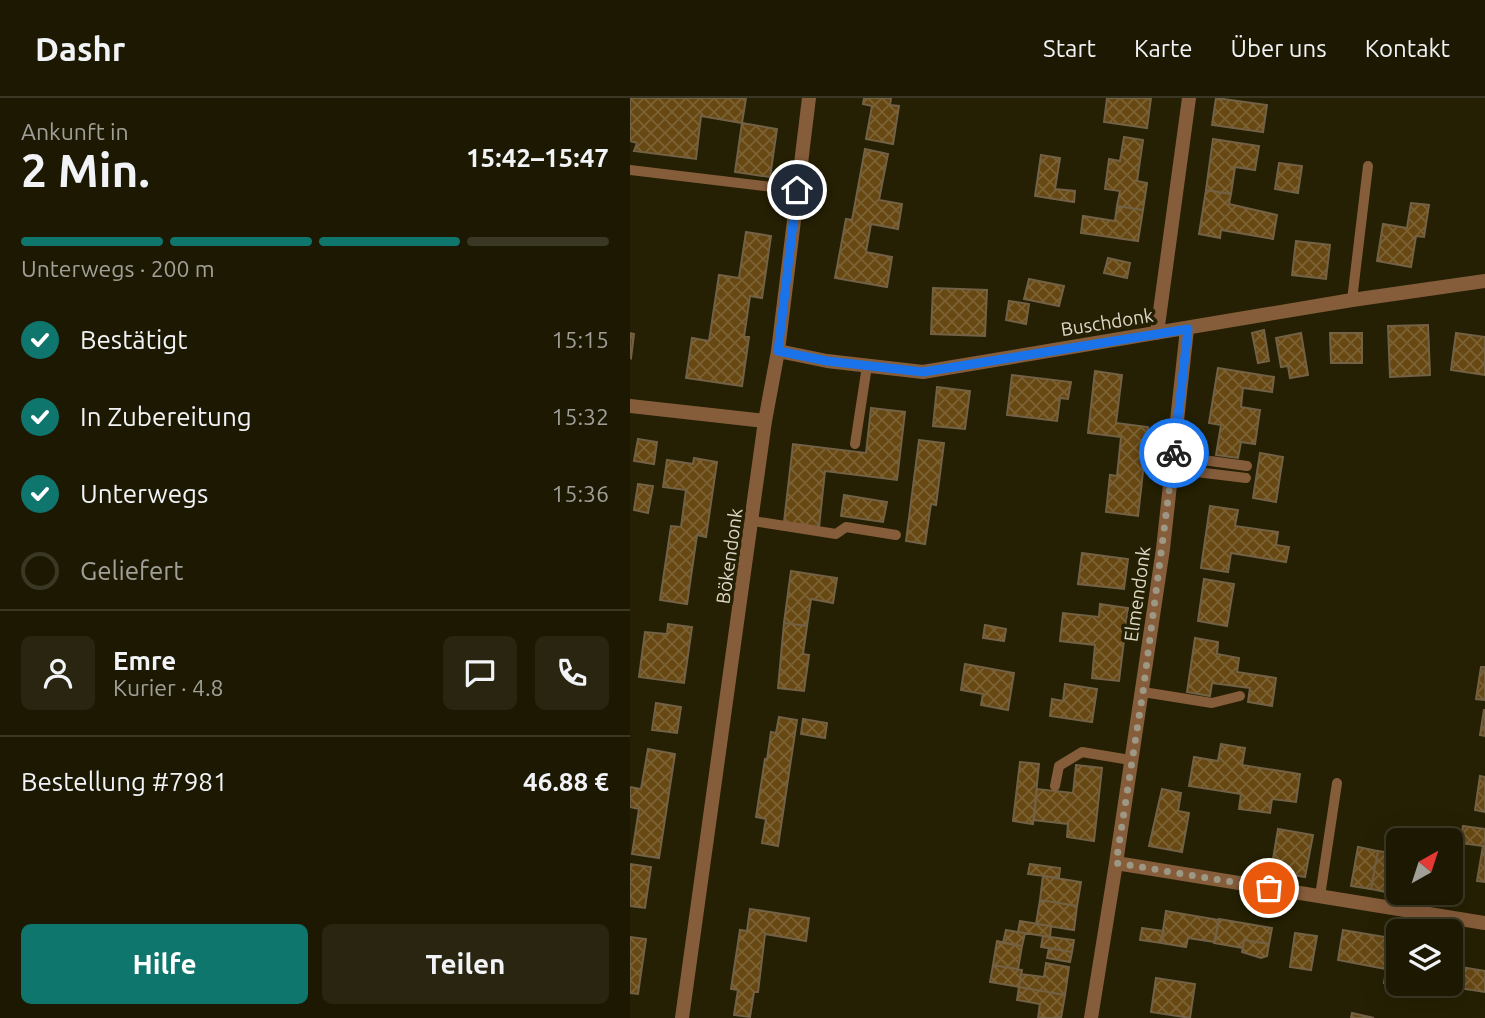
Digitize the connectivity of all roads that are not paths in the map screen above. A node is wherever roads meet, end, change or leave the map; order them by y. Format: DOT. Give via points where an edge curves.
graph roads {
  1 [pos="809,98"];
  2 [pos="1189,98"];
  3 [pos="1368,166"];
  4 [pos="630,170"];
  5 [pos="797,190"];
  6 [pos="1485,281"];
  7 [pos="1352,300"];
  8 [pos="1188,329"];
  9 [pos="1157,333"];
  10 [pos="778,351"];
  11 [pos="867,366"];
  12 [pos="630,406"];
  13 [pos="765,421"];
  14 [pos="855,444"];
  15 [pos="1173,463"];
  16 [pos="1247,466"];
  17 [pos="1246,478"];
  18 [pos="753,521"];
  19 [pos="896,535"];
  20 [pos="1143,692"];
  21 [pos="1240,696"];
  22 [pos="1130,760"];
  23 [pos="1337,783"];
  24 [pos="1055,786"];
  25 [pos="1116,863"];
  26 [pos="1320,896"];
  27 [pos="1485,923"];
  28 [pos="682,1018"];
  29 [pos="1091,1018"];
  1 -- 5 [label="street, Bökendonk"];
  2 -- 9 [label="street"];
  3 -- 7 [label="lane"];
  4 -- 5 [label="lane"];
  5 -- 10 [label="street, Bökendonk"];
  6 -- 7 [label="street, Buschdonk"];
  7 -- 8 [label="street, Buschdonk"];
  8 -- 9 [label="street, Buschdonk"];
  8 -- 15 [label="street, Elmendonk"];
  9 -- 11 [label="street, Buschdonk" via="923,372"];
  10 -- 11 [label="street, Buschdonk"];
  10 -- 13 [label="street, Bökendonk"];
  11 -- 14 [label="lane"];
  12 -- 13 [label="street"];
  13 -- 18 [label="street, Bökendonk"];
  15 -- 16 [label="lane"];
  15 -- 17 [label="lane"];
  15 -- 20 [label="street, Elmendonk"];
  18 -- 19 [label="lane" via="836,534 846,527"];
  18 -- 28 [label="street, Bökendonk"];
  20 -- 21 [label="lane" via="1212,703"];
  20 -- 22 [label="street, Elmendonk"];
  22 -- 24 [label="lane" via="1082,752 1059,766"];
  22 -- 25 [label="street, Elmendonk"];
  23 -- 26 [label="lane"];
  25 -- 26 [label="street"];
  25 -- 29 [label="street, Elmendonk"];
  26 -- 27 [label="street"];
}
